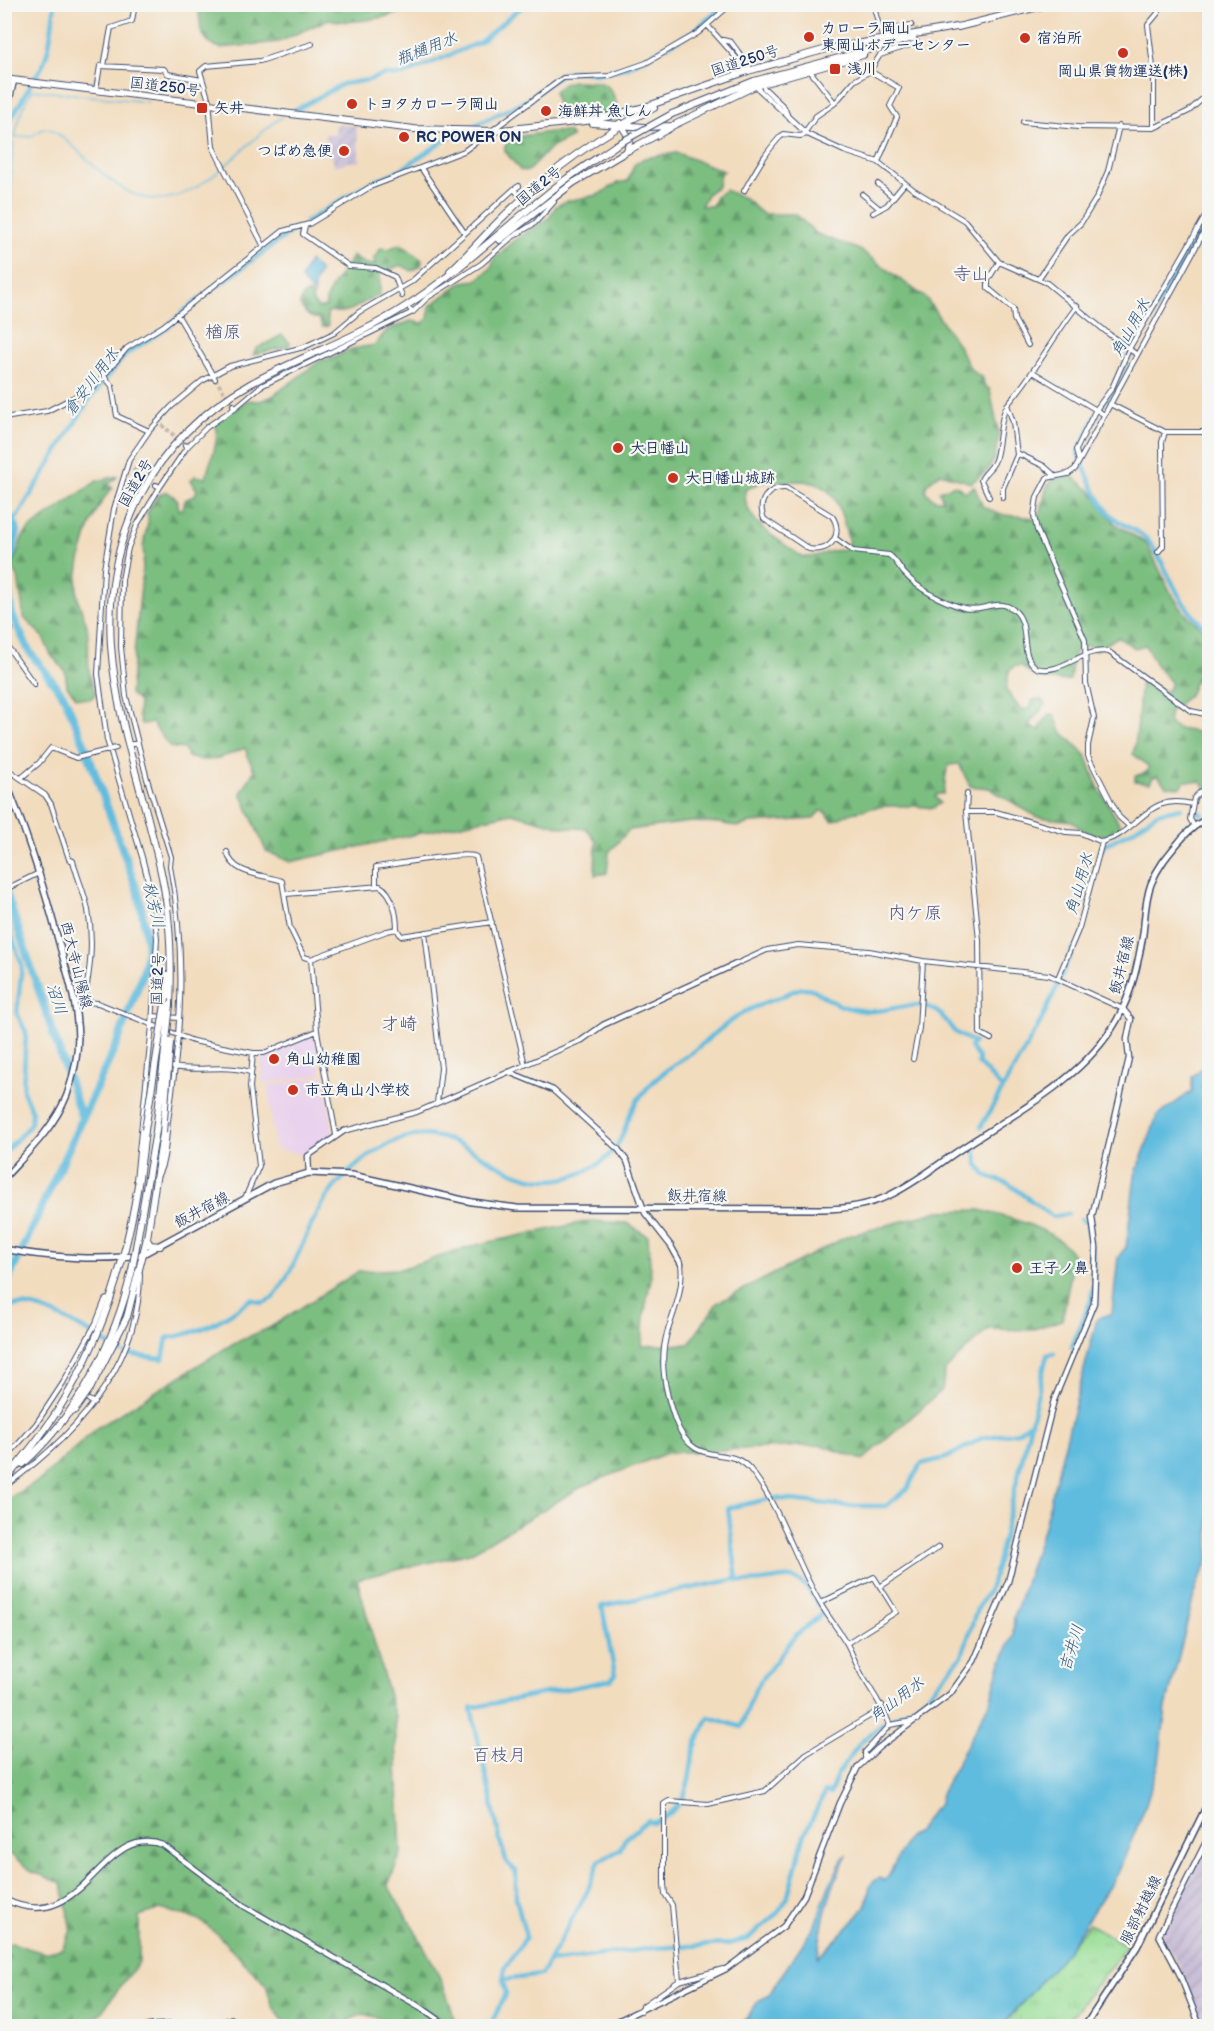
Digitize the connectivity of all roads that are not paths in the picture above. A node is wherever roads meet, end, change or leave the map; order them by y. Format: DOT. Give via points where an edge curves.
graph roads {
  1 [pos="135,4"];
  2 [pos="731,4"];
  3 [pos="873,4"];
  4 [pos="1050,4"];
  5 [pos="1157,4"];
  6 [pos="719,9"];
  7 [pos="911,25"];
  8 [pos="708,26"];
  9 [pos="962,26"];
  10 [pos="881,33"];
  11 [pos="923,36"];
  12 [pos="889,39"];
  13 [pos="876,40"];
  14 [pos="916,43"];
  15 [pos="312,44"];
  16 [pos="877,54"];
  17 [pos="104,66"];
  18 [pos="749,69"];
  19 [pos="810,70"];
  20 [pos="870,71"];
  21 [pos="4,79"];
  22 [pos="202,80"];
  23 [pos="14,81"];
  24 [pos="755,86"];
  25 [pos="764,88"];
  26 [pos="96,90"];
  27 [pos="1209,92"];
  28 [pos="673,98"];
  29 [pos="835,103"];
  30 [pos="209,104"];
  31 [pos="644,112"];
  32 [pos="787,115"];
  33 [pos="593,121"];
  34 [pos="1023,122"];
  35 [pos="4,124"];
  36 [pos="622,124"];
  37 [pos="672,126"];
  38 [pos="1119,126"];
  39 [pos="658,128"];
  40 [pos="1154,128"];
  41 [pos="493,131"];
  42 [pos="806,133"];
  43 [pos="627,151"];
  44 [pos="573,156"];
  45 [pos="878,162"];
  46 [pos="421,168"];
  47 [pos="905,183"];
  48 [pos="878,184"];
  49 [pos="519,186"];
  50 [pos="514,189"];
  51 [pos="744,191"];
  52 [pos="862,194"];
  53 [pos="519,195"];
  54 [pos="893,196"];
  55 [pos="554,202"];
  56 [pos="1209,208"];
  57 [pos="880,209"];
  58 [pos="873,213"];
  59 [pos="536,215"];
  60 [pos="539,219"];
  61 [pos="1209,220"];
  62 [pos="305,226"];
  63 [pos="464,232"];
  64 [pos="263,246"];
  65 [pos="485,247"];
  66 [pos="999,262"];
  67 [pos="1039,278"];
  68 [pos="399,290"];
  69 [pos="430,290"];
  70 [pos="402,296"];
  71 [pos="1077,306"];
  72 [pos="178,316"];
  73 [pos="1028,345"];
  74 [pos="1132,351"];
  75 [pos="1033,372"];
  76 [pos="214,376"];
  77 [pos="106,378"];
  78 [pos="1110,404"];
  79 [pos="1007,408"];
  80 [pos="1099,412"];
  81 [pos="4,418"];
  82 [pos="149,431"];
  83 [pos="1165,432"];
  84 [pos="1209,432"];
  85 [pos="1017,453"];
  86 [pos="1080,460"];
  87 [pos="128,466"];
  88 [pos="133,469"];
  89 [pos="1053,474"];
  90 [pos="989,496"];
  91 [pos="1003,498"];
  92 [pos="835,538"];
  93 [pos="1158,552"];
  94 [pos="11,629"];
  95 [pos="5,648"];
  96 [pos="1087,654"];
  97 [pos="34,684"];
  98 [pos="1209,715"];
  99 [pos="132,744"];
  100 [pos="138,744"];
  101 [pos="116,748"];
  102 [pos="109,749"];
  103 [pos="4,767"];
  104 [pos="4,778"];
  105 [pos="21,778"];
  106 [pos="1209,792"];
  107 [pos="967,794"];
  108 [pos="1192,804"];
  109 [pos="966,812"];
  110 [pos="1209,818"];
  111 [pos="1129,826"];
  112 [pos="1194,826"];
  113 [pos="1102,842"];
  114 [pos="227,852"];
  115 [pos="39,873"];
  116 [pos="376,886"];
  117 [pos="4,890"];
  118 [pos="286,894"];
  119 [pos="492,922"];
  120 [pos="397,929"];
  121 [pos="425,933"];
  122 [pos="311,959"];
  123 [pos="923,961"];
  124 [pos="736,964"];
  125 [pos="980,967"];
  126 [pos="1058,978"];
  127 [pos="74,1001"];
  128 [pos="169,1001"];
  129 [pos="84,1002"];
  130 [pos="1123,1009"];
  131 [pos="153,1016"];
  132 [pos="179,1018"];
  133 [pos="152,1026"];
  134 [pos="317,1031"];
  135 [pos="178,1035"];
  136 [pos="991,1038"];
  137 [pos="582,1040"];
  138 [pos="254,1053"];
  139 [pos="913,1059"];
  140 [pos="149,1064"];
  141 [pos="525,1065"];
  142 [pos="174,1067"];
  143 [pos="250,1072"];
  144 [pos="509,1072"];
  145 [pos="436,1103"];
  146 [pos="144,1111"];
  147 [pos="169,1114"];
  148 [pos="344,1131"];
  149 [pos="336,1135"];
  150 [pos="309,1173"];
  151 [pos="155,1176"];
  152 [pos="4,1178"];
  153 [pos="135,1197"];
  154 [pos="152,1200"];
  155 [pos="244,1201"];
  156 [pos="643,1207"];
  157 [pos="147,1238"];
  158 [pos="160,1246"];
  159 [pos="4,1249"];
  160 [pos="142,1254"];
  161 [pos="122,1258"];
  162 [pos="140,1263"];
  163 [pos="681,1264"];
  164 [pos="114,1339"];
  165 [pos="89,1341"];
  166 [pos="89,1400"];
  167 [pos="94,1403"];
  168 [pos="4,1460"];
  169 [pos="6,1479"];
  170 [pos="4,1487"];
  171 [pos="939,1547"];
  172 [pos="880,1587"];
  173 [pos="820,1603"];
  174 [pos="847,1643"];
  175 [pos="882,1705"];
  176 [pos="918,1720"];
  177 [pos="890,1725"];
  178 [pos="865,1758"];
  179 [pos="1209,1799"];
  180 [pos="1209,1834"];
  181 [pos="4,1899"];
  182 [pos="726,1968"];
  183 [pos="679,1981"];
  184 [pos="640,2011"];
  185 [pos="147,2026"];
  186 [pos="242,2026"];
  187 [pos="448,2026"];
  188 [pos="608,2026"];
  189 [pos="1085,2026"];
  190 [pos="1200,2026"];
  1 -- 17 [label="street" via="132,21 111,28"];
  2 -- 6 [label="street"];
  3 -- 10 [label="street"];
  4 -- 9 [label="highway, 国道2号"];
  5 -- 40 [label="street" via="1158,13 1148,25 1154,75"];
  6 -- 8 [label="street"];
  7 -- 10 [label="street"];
  8 -- 18 [label="street"];
  8 -- 41 [label="street" via="622,73 563,78"];
  9 -- 11 [label="highway, 国道2号"];
  9 -- 12 [label="highway, 国道250号"];
  10 -- 12 [label="street"];
  10 -- 13 [label="street"];
  11 -- 16 [label="highway, 国道250号"];
  11 -- 65 [label="highway, 国道2号, bridge" via="754,81 672,114 565,180"];
  12 -- 13 [label="highway, 国道250号"];
  13 -- 18 [label="highway, 国道250号"];
  14 -- 16 [label="street"];
  15 -- 22 [label="street" via="260,61 206,66 200,71"];
  16 -- 19 [label="highway, 国道250号"];
  16 -- 20 [label="street"];
  17 -- 22 [label="street" via="164,69 168,74"];
  17 -- 26 [label="street" via="100,66"];
  18 -- 28 [label="highway, 国道250号"];
  19 -- 24 [label="highway, 国道250号"];
  19 -- 29 [label="street"];
  20 -- 29 [label="street" via="854,81"];
  20 -- 45 [label="street" via="899,88 890,104 897,117"];
  21 -- 23 [label="highway, 国道250号"];
  22 -- 30 [label="street"];
  23 -- 26 [label="highway, 国道250号"];
  23 -- 35 [label="street"];
  24 -- 32 [label="street"];
  24 -- 37 [label="highway, 国道250号"];
  25 -- 32 [label="street"];
  26 -- 30 [label="highway, 国道250号"];
  27 -- 40 [label="street" via="1189,111"];
  28 -- 31 [label="highway"];
  28 -- 33 [label="highway, 国道250号"];
  29 -- 42 [label="street" via="816,116"];
  30 -- 41 [label="highway, 国道250号" via="403,128"];
  30 -- 64 [label="street" via="212,143"];
  31 -- 36 [label="highway"];
  31 -- 39 [label="highway" via="644,121"];
  32 -- 42 [label="street"];
  33 -- 36 [label="highway, 国道250号" via="613,119"];
  33 -- 41 [label="highway, 国道250号"];
  33 -- 44 [label="highway" via="600,127 600,133"];
  34 -- 38 [label="street"];
  36 -- 39 [label="highway, 国道250号"];
  36 -- 43 [label="highway" via="630,139"];
  36 -- 44 [label="highway"];
  37 -- 39 [label="highway, 国道250号"];
  37 -- 43 [label="highway"];
  38 -- 40 [label="street"];
  38 -- 67 [label="street" via="1097,197"];
  41 -- 46 [label="street" via="464,151"];
  42 -- 45 [label="street"];
  42 -- 51 [label="street" via="783,134 764,153 761,166"];
  43 -- 65 [label="highway" via="573,183 493,246"];
  44 -- 69 [label="highway" via="504,215"];
  45 -- 47 [label="street"];
  46 -- 62 [label="street" via="370,187"];
  46 -- 63 [label="street"];
  47 -- 54 [label="street"];
  47 -- 66 [label="street" via="972,226"];
  48 -- 54 [label="street"];
  49 -- 50 [label="street"];
  50 -- 53 [label="street"];
  50 -- 63 [label="street"];
  52 -- 57 [label="street"];
  54 -- 57 [label="street"];
  55 -- 60 [label="street"];
  56 -- 74 [label="street"];
  57 -- 58 [label="street"];
  59 -- 60 [label="street"];
  60 -- 100 [label="street" via="481,264 411,310 261,386 186,446 158,486 131,536 122,580 122,677"];
  61 -- 74 [label="street" via="1148,331"];
  62 -- 64 [label="street" via="287,228"];
  62 -- 68 [label="street" via="302,232 322,249 351,267 371,267 390,274"];
  63 -- 68 [label="street"];
  64 -- 72 [label="street"];
  65 -- 69 [label="highway, 国道2号"];
  66 -- 67 [label="street"];
  66 -- 73 [label="street" via="988,280 988,288 1013,309"];
  67 -- 71 [label="street"];
  68 -- 70 [label="street"];
  68 -- 76 [label="street" via="312,344 246,361"];
  69 -- 128 [label="highway, 国道2号" via="369,328 250,384 207,413 160,463 126,525 111,596 114,669 124,734 162,876 172,948 168,957"];
  71 -- 74 [label="street"];
  71 -- 75 [label="street"];
  72 -- 76 [label="street"];
  72 -- 77 [label="street" via="127,348"];
  74 -- 78 [label="street"];
  74 -- 80 [label="street"];
  75 -- 79 [label="street"];
  75 -- 80 [label="street"];
  76 -- 82 [label="street" via="185,394"];
  77 -- 81 [label="street" via="60,405 39,413"];
  77 -- 82 [label="street" via="117,416"];
  78 -- 80 [label="street"];
  78 -- 83 [label="street"];
  79 -- 85 [label="street"];
  79 -- 90 [label="street" via="1001,416 995,461 981,480"];
  80 -- 86 [label="street"];
  80 -- 86 [label="street" via="1076,450"];
  82 -- 87 [label="street"];
  83 -- 84 [label="street"];
  83 -- 93 [label="street" via="1163,546"];
  85 -- 89 [label="street"];
  85 -- 91 [label="street"];
  86 -- 89 [label="street" via="1072,472"];
  87 -- 88 [label="street"];
  87 -- 102 [label="street" via="114,509 101,607 98,685"];
  89 -- 96 [label="street" via="1047,477 1037,497 1035,523 1082,629"];
  92 -- 92 [label="street" via="837,528 831,516 792,490 779,488 763,499 764,519 803,546 816,551"];
  92 -- 96 [label="street" via="853,551 890,555 916,584 963,608 997,604 1010,607 1022,622 1028,658 1037,668 1050,670"];
  94 -- 95 [label="street"];
  95 -- 97 [label="street"];
  96 -- 98 [label="street" via="1109,652 1191,711"];
  96 -- 111 [label="street" via="1086,683 1094,718 1088,756 1119,817"];
  99 -- 100 [label="street"];
  100 -- 132 [label="street" via="171,857 182,955"];
  101 -- 102 [label="street"];
  102 -- 105 [label="street" via="84,758 66,756 51,748"];
  102 -- 131 [label="street" via="154,900 157,938"];
  103 -- 105 [label="street"];
  104 -- 115 [label="main road, 西大寺山陽線"];
  105 -- 129 [label="street" via="40,790 51,804 88,906 92,954"];
  106 -- 108 [label="street" via="1201,791"];
  107 -- 109 [label="street"];
  108 -- 111 [label="street" via="1179,801 1158,805"];
  108 -- 112 [label="street" via="1190,819"];
  109 -- 113 [label="street" via="996,812 1066,832 1081,832"];
  109 -- 125 [label="street"];
  110 -- 112 [label="main road, 飯井宿線"];
  111 -- 113 [label="street"];
  112 -- 130 [label="main road, 飯井宿線" via="1164,858 1151,884 1137,968"];
  113 -- 126 [label="street" via="1079,928"];
  114 -- 118 [label="street" via="229,861 238,867 282,881"];
  115 -- 117 [label="street"];
  115 -- 127 [label="main road, 西大寺山陽線"];
  116 -- 118 [label="street"];
  116 -- 119 [label="street" via="376,867 474,854"];
  116 -- 120 [label="street" via="388,894"];
  118 -- 122 [label="street" via="290,928 304,957"];
  119 -- 121 [label="street"];
  119 -- 141 [label="street"];
  120 -- 121 [label="street" via="401,936"];
  120 -- 122 [label="street"];
  121 -- 145 [label="street" via="441,1068"];
  122 -- 134 [label="street"];
  123 -- 124 [label="street" via="803,945 767,950"];
  123 -- 125 [label="street"];
  123 -- 139 [label="street"];
  124 -- 137 [label="street" via="603,1024"];
  125 -- 126 [label="street"];
  125 -- 136 [label="street" via="980,1033"];
  126 -- 130 [label="street"];
  127 -- 129 [label="street"];
  127 -- 152 [label="main road, 西大寺山陽線" via="78,1049 67,1094 44,1135"];
  128 -- 151 [label="highway, bridge" via="169,1070"];
  128 -- 153 [label="highway, bridge"];
  128 -- 164 [label="highway, 国道2号, bridge" via="156,1131 132,1270"];
  129 -- 133 [label="street" via="98,1003"];
  130 -- 156 [label="main road, 飯井宿線" via="1097,1049 1067,1077 889,1196 839,1209"];
  130 -- 176 [label="street" via="1131,1019 1129,1058 1092,1217 1096,1248 1094,1303 1054,1400 1015,1562 983,1643 950,1694"];
  131 -- 132 [label="street"];
  131 -- 133 [label="street"];
  132 -- 135 [label="street"];
  133 -- 135 [label="street"];
  133 -- 140 [label="street"];
  134 -- 138 [label="street" via="264,1053"];
  134 -- 149 [label="street"];
  135 -- 138 [label="street"];
  135 -- 142 [label="street"];
  137 -- 141 [label="street"];
  138 -- 143 [label="street"];
  140 -- 142 [label="street"];
  140 -- 146 [label="street"];
  141 -- 144 [label="street"];
  142 -- 143 [label="street" via="239,1068"];
  142 -- 147 [label="street"];
  143 -- 155 [label="street" via="259,1167"];
  144 -- 145 [label="street"];
  144 -- 156 [label="street" via="553,1090 609,1140 627,1161"];
  145 -- 148 [label="street" via="398,1118"];
  146 -- 147 [label="street"];
  146 -- 153 [label="street"];
  147 -- 151 [label="street" via="160,1173"];
  148 -- 149 [label="street"];
  149 -- 150 [label="street" via="308,1155"];
  150 -- 155 [label="main road, 飯井宿線" via="274,1183"];
  150 -- 156 [label="main road, 飯井宿線" via="352,1175 494,1206"];
  151 -- 154 [label="highway"];
  153 -- 154 [label="street"];
  153 -- 161 [label="highway"];
  154 -- 157 [label="highway"];
  155 -- 158 [label="main road, 飯井宿線"];
  156 -- 163 [label="street"];
  157 -- 158 [label="highway" via="150,1245"];
  157 -- 160 [label="highway"];
  158 -- 160 [label="main road, 飯井宿線"];
  159 -- 161 [label="main road, 飯井宿線"];
  160 -- 161 [label="main road, 飯井宿線"];
  160 -- 162 [label="highway"];
  161 -- 165 [label="highway"];
  162 -- 164 [label="highway" via="131,1304"];
  162 -- 167 [label="street" via="140,1284 127,1346"];
  163 -- 173 [label="street" via="683,1278 667,1331 663,1363 668,1397 680,1431 691,1447 740,1461 752,1472"];
  164 -- 169 [label="highway" via="68,1414"];
  165 -- 168 [label="street" via="65,1384"];
  165 -- 169 [label="highway" via="75,1381 55,1415"];
  166 -- 167 [label="street"];
  167 -- 170 [label="street" via="66,1437"];
  171 -- 172 [label="street"];
  172 -- 173 [label="street" via="874,1577"];
  172 -- 174 [label="street" via="896,1612"];
  173 -- 174 [label="street"];
  174 -- 175 [label="street"];
  175 -- 177 [label="street"];
  175 -- 183 [label="street" via="806,1754 765,1791 708,1804 664,1804 664,1884 672,1905"];
  176 -- 177 [label="street"];
  176 -- 178 [label="street"];
  177 -- 178 [label="street" via="865,1752"];
  178 -- 182 [label="street" via="846,1788 808,1888 795,1911 770,1939"];
  179 -- 189 [label="main road, 服部射越線" via="1137,1947"];
  180 -- 190 [label="street" via="1159,1935"];
  181 -- 187 [label="street" via="31,1907 62,1902 128,1844 153,1842 163,1845 258,1915"];
  182 -- 183 [label="street"];
  182 -- 184 [label="street"];
  183 -- 184 [label="street"];
  184 -- 188 [label="street"];
  185 -- 186 [label="street" via="167,2022 220,2025 231,2018"];
}
